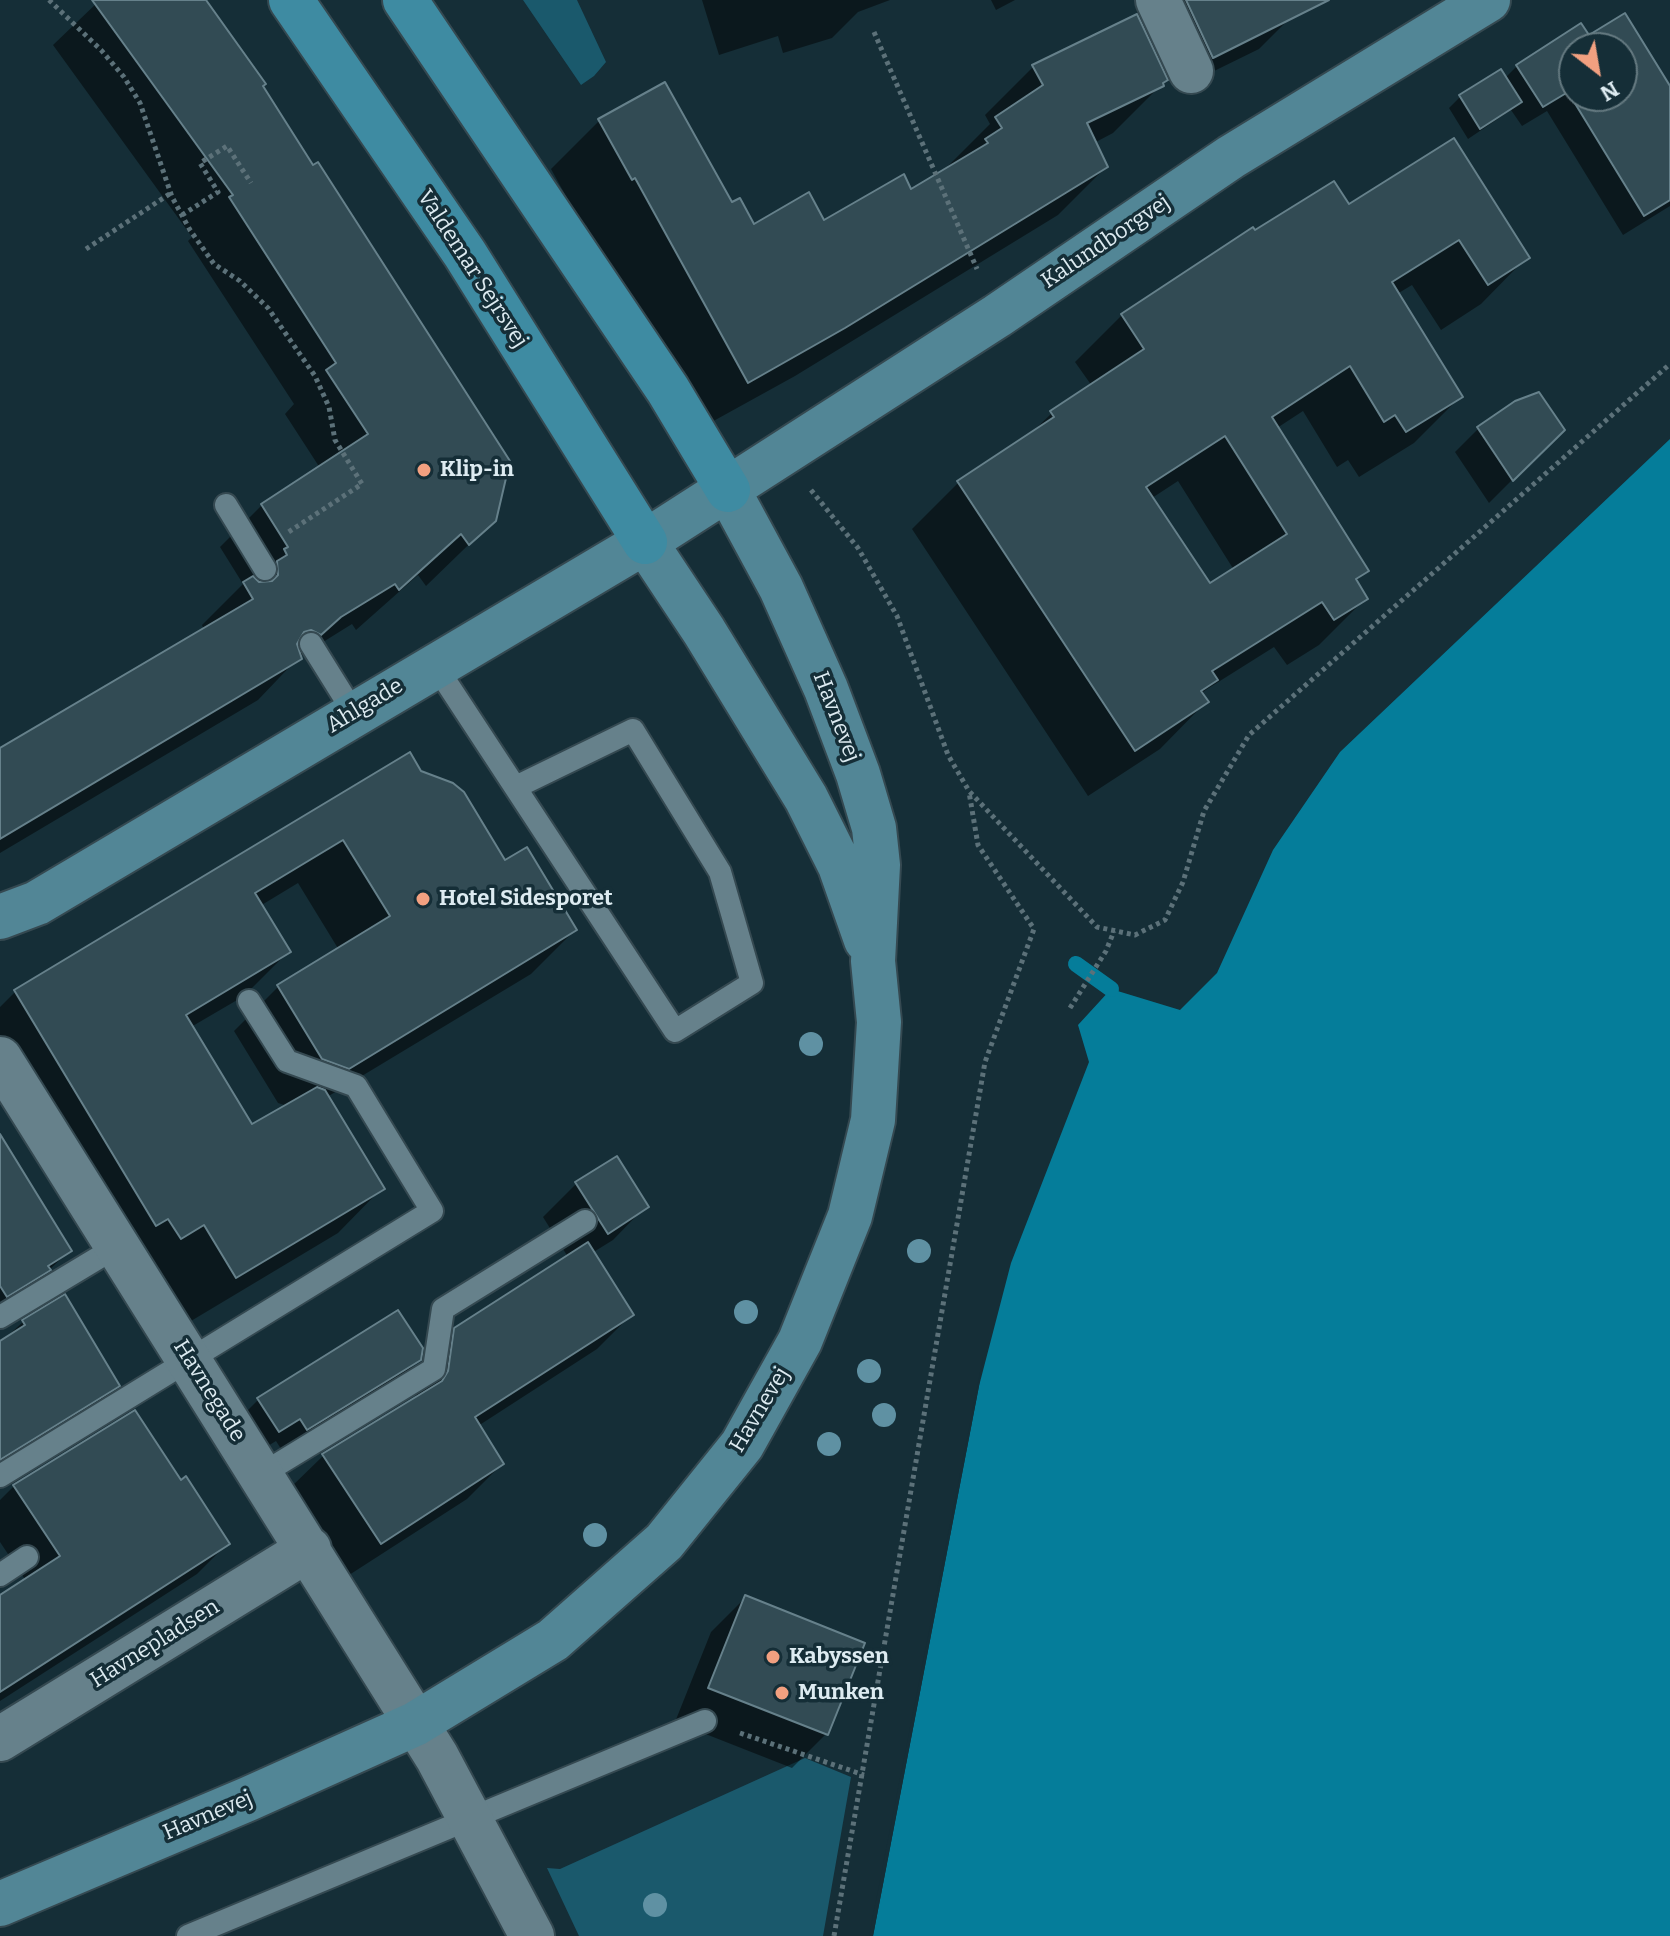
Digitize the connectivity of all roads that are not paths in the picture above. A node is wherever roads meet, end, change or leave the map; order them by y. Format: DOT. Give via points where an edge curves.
graph roads {
  1 [pos="291,0"];
  2 [pos="405,0"];
  3 [pos="1158,0"];
  4 [pos="1488,0"];
  5 [pos="1191,71"];
  6 [pos="728,490"];
  7 [pos="226,505"];
  8 [pos="645,542"];
  9 [pos="260,561"];
  10 [pos="311,644"];
  11 [pos="435,665"];
  12 [pos="354,713"];
  13 [pos="516,787"];
  14 [pos="0,917"];
  15 [pos="873,961"];
  16 [pos="249,1001"];
  17 [pos="0,1059"];
  18 [pos="585,1221"];
  19 [pos="118,1246"];
  20 [pos="0,1317"];
  21 [pos="190,1361"];
  22 [pos="262,1474"];
  23 [pos="0,1476"];
  24 [pos="309,1549"];
  25 [pos="27,1557"];
  26 [pos="0,1575"];
  27 [pos="705,1721"];
  28 [pos="415,1724"];
  29 [pos="0,1739"];
  30 [pos="472,1819"];
  31 [pos="0,1904"];
  32 [pos="188,1936"];
  33 [pos="532,1936"];
  1 -- 8 [label="main road, Valdemar Sejrsvej" via="465,254"];
  2 -- 6 [label="main road" via="668,390"];
  3 -- 5 [label="street"];
  4 -- 6 [label="street, Kalundborgvej" via="1231,157"];
  6 -- 8 [label="street, Ahlgade"];
  6 -- 15 [label="street, Havnevej" via="791,608 858,774 874,828 878,865"];
  7 -- 9 [label="lane"];
  8 -- 11 [label="street, Ahlgade"];
  8 -- 15 [label="street, Havnevej" via="806,798 840,866"];
  10 -- 12 [label="lane"];
  11 -- 12 [label="street, Ahlgade"];
  11 -- 13 [label="lane"];
  12 -- 14 [label="street, Ahlgade" via="37,903"];
  13 -- 13 [label="lane" via="675,1031 752,983 720,872 633,730"];
  15 -- 28 [label="street, Havnevej" via="879,1022 877,1086 850,1216 800,1341 742,1445 664,1542 553,1640"];
  16 -- 21 [label="lane" via="287,1061 356,1086 432,1211"];
  17 -- 19 [label="street, Havnegade"];
  18 -- 22 [label="lane" via="443,1309 434,1369"];
  19 -- 20 [label="lane"];
  19 -- 21 [label="street, Havnegade"];
  21 -- 22 [label="street, Havnegade"];
  21 -- 23 [label="lane"];
  22 -- 24 [label="street, Havnegade"];
  24 -- 28 [label="street, Havnegade"];
  24 -- 29 [label="street, Havnepladsen"];
  25 -- 26 [label="lane"];
  27 -- 30 [label="lane"];
  28 -- 30 [label="street"];
  28 -- 31 [label="street, Havnevej"];
  30 -- 32 [label="lane"];
  30 -- 33 [label="street"];
}
